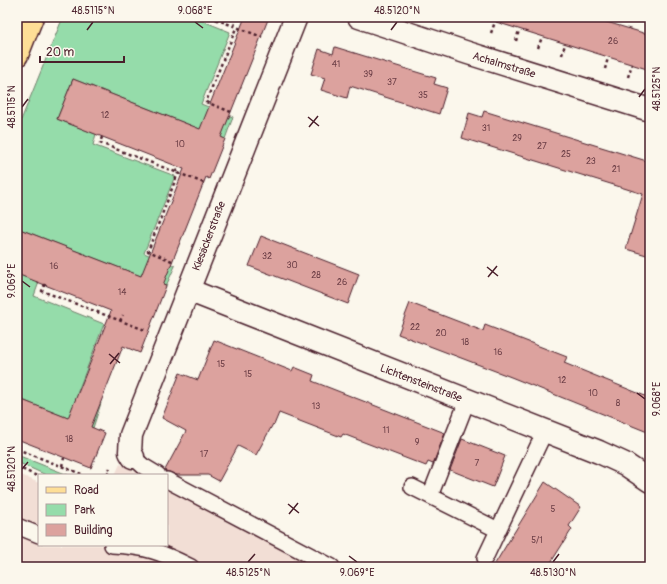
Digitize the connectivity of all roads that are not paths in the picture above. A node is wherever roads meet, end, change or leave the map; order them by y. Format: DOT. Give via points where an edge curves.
graph roads {
  1 [pos="32,17"];
  2 [pos="296,17"];
  3 [pos="359,17"];
  4 [pos="17,55"];
  5 [pos="650,110"];
  6 [pos="188,290"];
  7 [pos="467,401"];
  8 [pos="545,431"];
  9 [pos="133,457"];
  10 [pos="156,474"];
  11 [pos="168,481"];
  12 [pos="650,482"];
  13 [pos="412,487"];
  14 [pos="430,496"];
  15 [pos="17,526"];
  16 [pos="498,530"];
  17 [pos="38,535"];
  18 [pos="126,546"];
  19 [pos="485,558"];
  20 [pos="191,567"];
  21 [pos="332,567"];
  1 -- 4 [label="main road"];
  2 -- 6 [label="street, Kiesäckerstraße"];
  3 -- 5 [label="street, Achalmstraße"];
  6 -- 7 [label="street, Lichtensteinstraße"];
  6 -- 9 [label="street, Kiesäckerstraße" via="131,435 130,452"];
  7 -- 8 [label="street, Lichtensteinstraße"];
  7 -- 14 [label="lane"];
  8 -- 12 [label="street, Lichtensteinstraße" via="625,464"];
  8 -- 16 [label="lane"];
  9 -- 10 [label="lane"];
  11 -- 21 [label="lane"];
  13 -- 14 [label="lane"];
  14 -- 16 [label="lane"];
  15 -- 17 [label="lane"];
  16 -- 19 [label="lane"];
  18 -- 20 [label="lane" via="155,550"];
}
